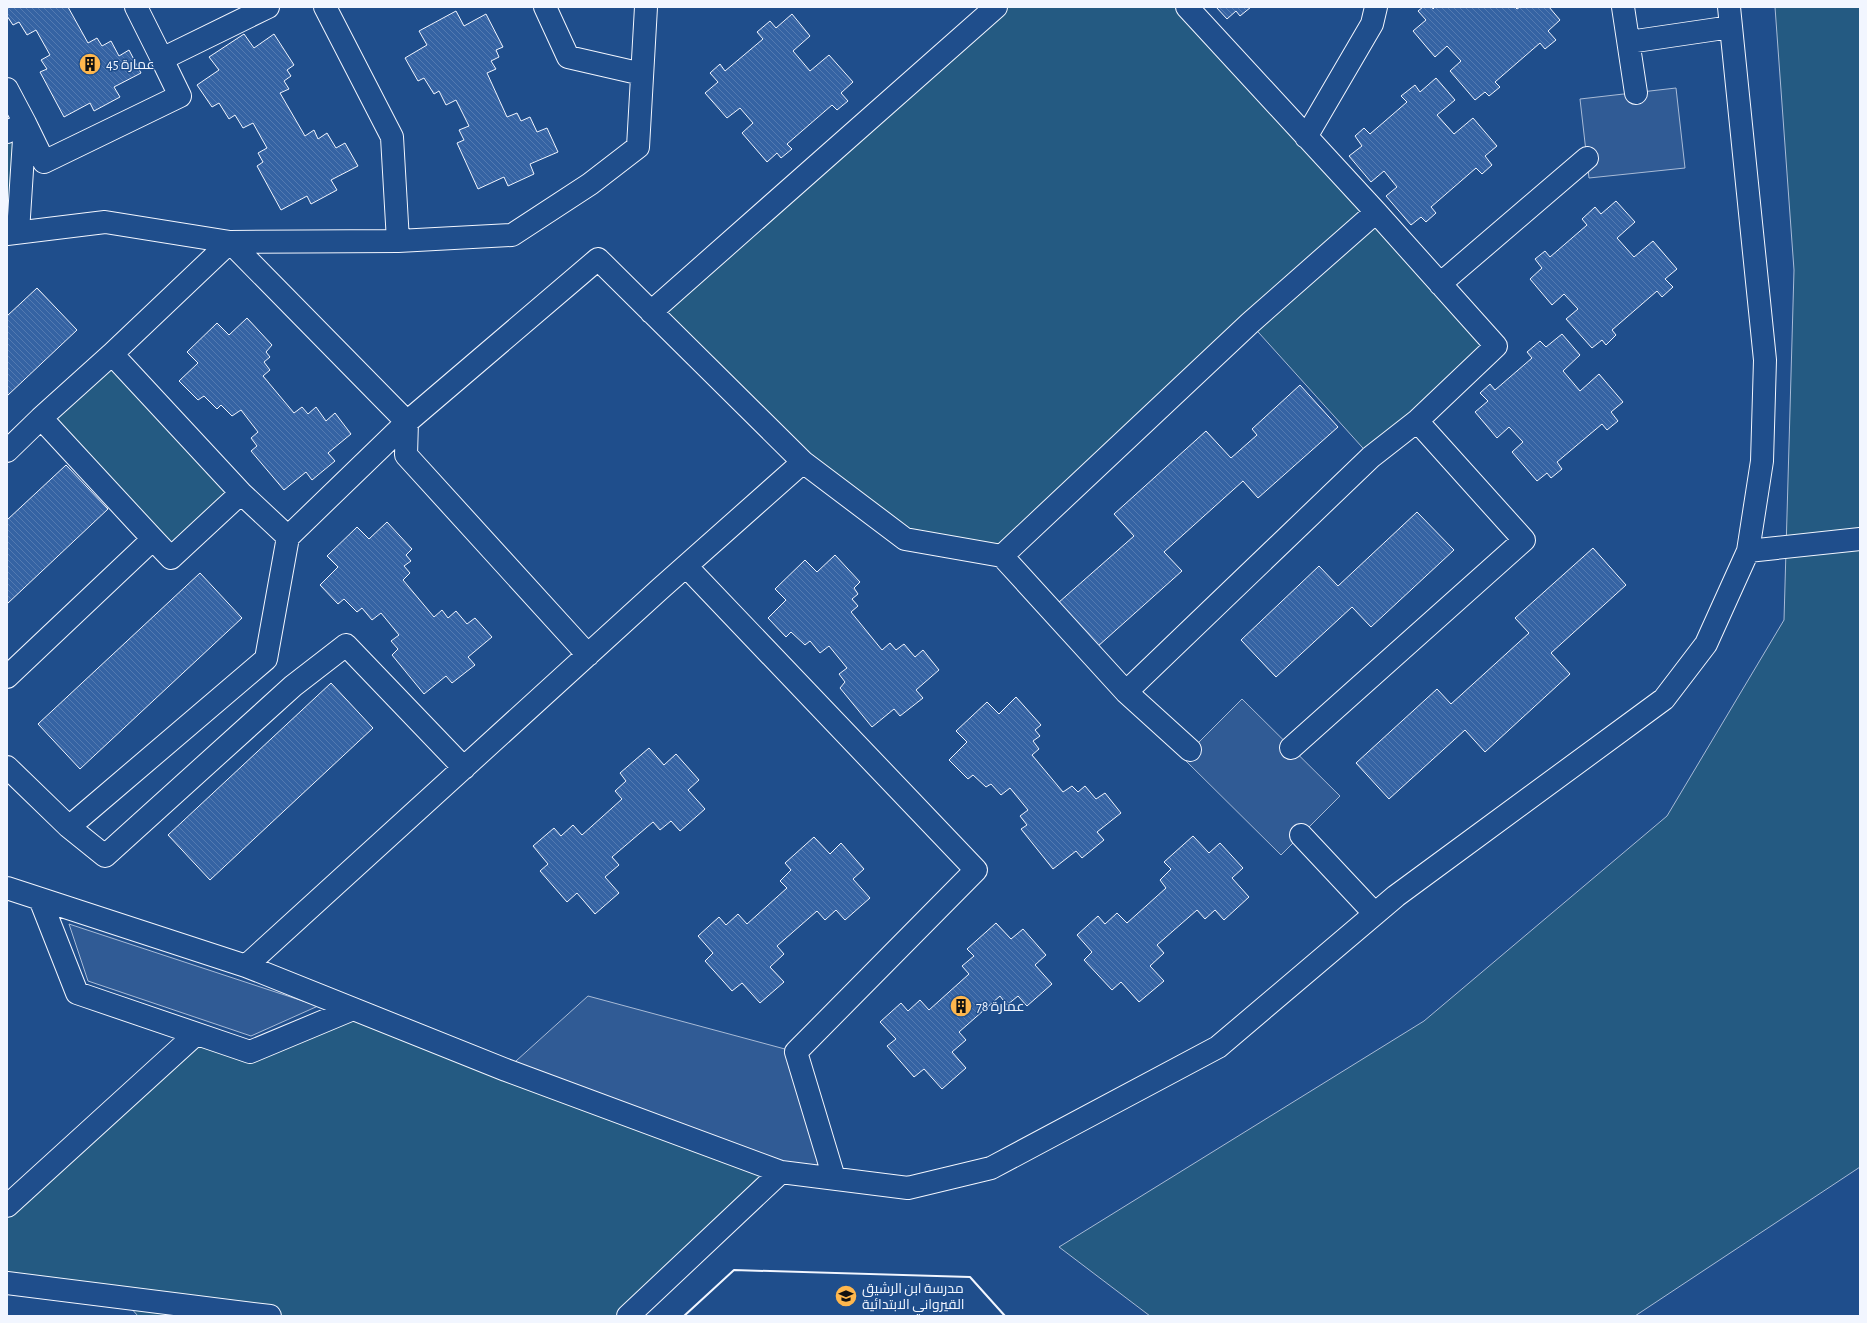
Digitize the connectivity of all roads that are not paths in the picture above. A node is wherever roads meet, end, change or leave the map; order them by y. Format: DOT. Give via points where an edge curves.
graph roads {
  1 [pos="136,7"];
  2 [pos="268,7"];
  3 [pos="326,7"];
  4 [pos="545,7"];
  5 [pos="646,7"];
  6 [pos="996,7"];
  7 [pos="1187,7"];
  8 [pos="1376,7"];
  9 [pos="1623,7"];
  10 [pos="1730,17"];
  11 [pos="1629,42"];
  12 [pos="162,59"];
  13 [pos="642,74"];
  14 [pos="7,89"];
  15 [pos="1636,93"];
  16 [pos="16,127"];
  17 [pos="1306,137"];
  18 [pos="1586,158"];
  19 [pos="1376,212"];
  20 [pos="12,233"];
  21 [pos="398,241"];
  22 [pos="230,242"];
  23 [pos="1440,284"];
  24 [pos="651,312"];
  25 [pos="112,354"];
  26 [pos="41,418"];
  27 [pos="1417,421"];
  28 [pos="407,422"];
  29 [pos="7,451"];
  30 [pos="803,462"];
  31 [pos="241,493"];
  32 [pos="288,537"];
  33 [pos="1860,539"];
  34 [pos="153,540"];
  35 [pos="1748,551"];
  36 [pos="1002,556"];
  37 [pos="686,566"];
  38 [pos="588,655"];
  39 [pos="7,677"];
  40 [pos="1126,692"];
  41 [pos="1291,748"];
  42 [pos="1190,750"];
  43 [pos="7,767"];
  44 [pos="464,768"];
  45 [pos="69,827"];
  46 [pos="1301,835"];
  47 [pos="7,888"];
  48 [pos="40,899"];
  49 [pos="1375,914"];
  50 [pos="246,966"];
  51 [pos="353,1009"];
  52 [pos="196,1034"];
  53 [pos="781,1172"];
  54 [pos="834,1178"];
  55 [pos="7,1206"];
  56 [pos="7,1283"];
  57 [pos="122,1298"];
  58 [pos="138,1316"];
  59 [pos="270,1316"];
  60 [pos="628,1316"];
  1 -- 12 [label="street"];
  2 -- 12 [label="street"];
  3 -- 21 [label="street" via="392,137"];
  4 -- 13 [label="street" via="568,57"];
  5 -- 13 [label="street"];
  6 -- 24 [label="street"];
  7 -- 17 [label="street"];
  8 -- 17 [label="street" via="1372,24"];
  9 -- 11 [label="street"];
  10 -- 11 [label="street"];
  10 -- 35 [label="street" via="1765,360 1762,461"];
  11 -- 15 [label="street"];
  12 -- 16 [label="street" via="180,96 44,162"];
  13 -- 21 [label="street" via="638,147 590,184 512,235"];
  14 -- 16 [label="street"];
  16 -- 20 [label="street"];
  17 -- 19 [label="street"];
  18 -- 23 [label="street"];
  19 -- 23 [label="street"];
  19 -- 36 [label="street" via="1250,323"];
  20 -- 22 [label="street" via="105,222"];
  21 -- 22 [label="street"];
  22 -- 25 [label="street"];
  22 -- 28 [label="street"];
  23 -- 27 [label="street" via="1496,346"];
  24 -- 28 [label="street" via="598,259"];
  24 -- 30 [label="street"];
  25 -- 26 [label="street"];
  25 -- 31 [label="street"];
  26 -- 29 [label="street"];
  26 -- 34 [label="street"];
  27 -- 40 [label="street" via="1370,458"];
  27 -- 41 [label="street" via="1524,540"];
  28 -- 32 [label="street"];
  28 -- 38 [label="street" via="406,455"];
  30 -- 36 [label="street" via="905,539"];
  30 -- 37 [label="street"];
  31 -- 32 [label="street"];
  31 -- 34 [label="street" via="171,558"];
  32 -- 45 [label="street" via="266,659"];
  33 -- 35 [label="street"];
  34 -- 39 [label="street"];
  35 -- 49 [label="street" via="1706,644 1664,699"];
  36 -- 40 [label="street"];
  37 -- 38 [label="street"];
  37 -- 54 [label="street" via="976,870 796,1052"];
  38 -- 44 [label="street"];
  40 -- 42 [label="street"];
  43 -- 45 [label="street"];
  44 -- 45 [label="street" via="346,645 293,686 105,856"];
  44 -- 50 [label="street"];
  46 -- 49 [label="street"];
  47 -- 48 [label="street"];
  48 -- 50 [label="street"];
  48 -- 52 [label="street" via="77,993"];
  49 -- 54 [label="street" via="1218,1047 991,1168 908,1188"];
  50 -- 51 [label="street"];
  51 -- 52 [label="street" via="250,1052"];
  51 -- 53 [label="street" via="506,1070"];
  52 -- 55 [label="street"];
  53 -- 54 [label="street"];
  53 -- 60 [label="street"];
  56 -- 57 [label="street"];
  57 -- 58 [label="street"];
  57 -- 59 [label="street"];
}
